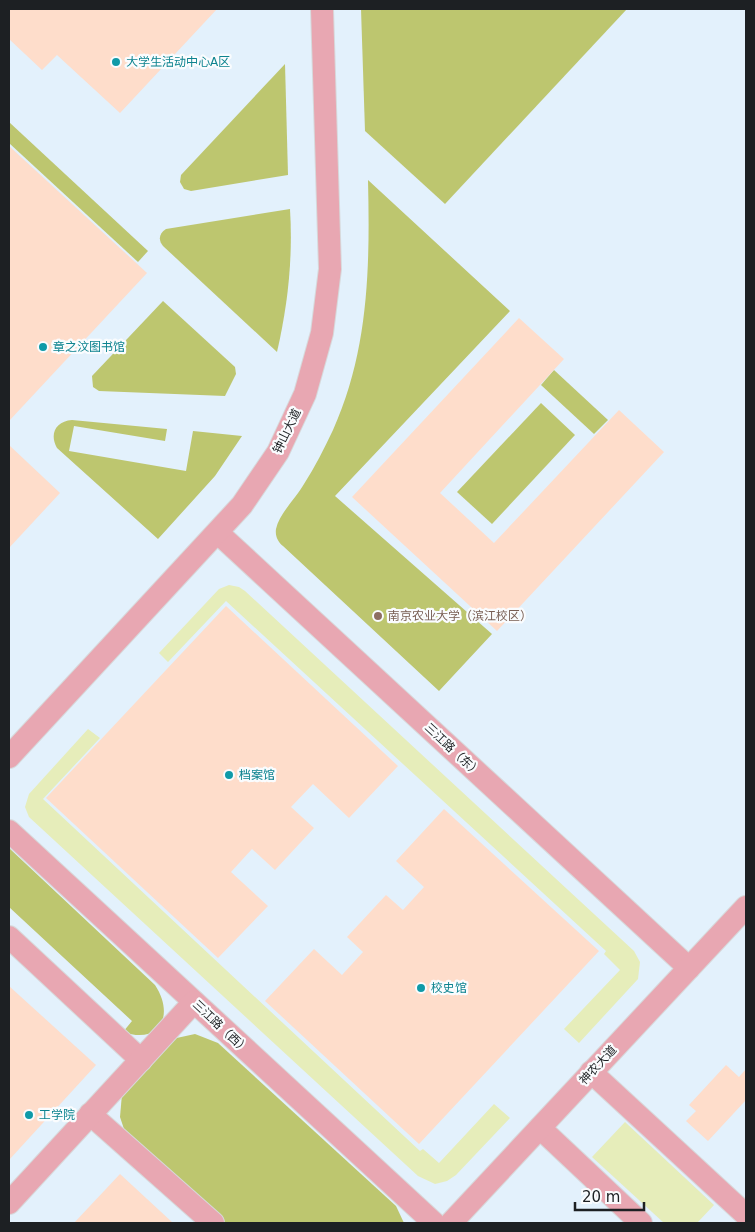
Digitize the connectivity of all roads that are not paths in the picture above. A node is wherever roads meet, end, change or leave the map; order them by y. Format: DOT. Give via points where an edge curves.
graph roads {
  1 [pos="322,9"];
  2 [pos="218,533"];
  3 [pos="9,757"];
  4 [pos="9,831"];
  5 [pos="746,907"];
  6 [pos="9,937"];
  7 [pos="689,968"];
  8 [pos="194,1002"];
  9 [pos="141,1060"];
  10 [pos="592,1072"];
  11 [pos="90,1114"];
  12 [pos="540,1128"];
  13 [pos="9,1203"];
  14 [pos="746,1215"];
  15 [pos="213,1223"];
  16 [pos="434,1223"];
  17 [pos="451,1223"];
  18 [pos="641,1223"];
  1 -- 2 [label="lane, 钟山大道" via="330,237 329,285 322,333 305,394 278,452 242,505"];
  2 -- 3 [label="lane, 钟山大道"];
  2 -- 7 [label="lane, 三江路（东）"];
  4 -- 8 [label="lane, 三江路（西）"];
  5 -- 7 [label="lane, 神农大道"];
  6 -- 9 [label="lane"];
  7 -- 10 [label="lane, 神农大道"];
  8 -- 9 [label="lane"];
  8 -- 16 [label="lane, 三江路（西）"];
  9 -- 11 [label="lane"];
  10 -- 12 [label="lane, 神农大道"];
  10 -- 14 [label="lane"];
  11 -- 13 [label="lane"];
  11 -- 15 [label="lane"];
  12 -- 17 [label="lane, 神农大道"];
  12 -- 18 [label="lane"];
}
